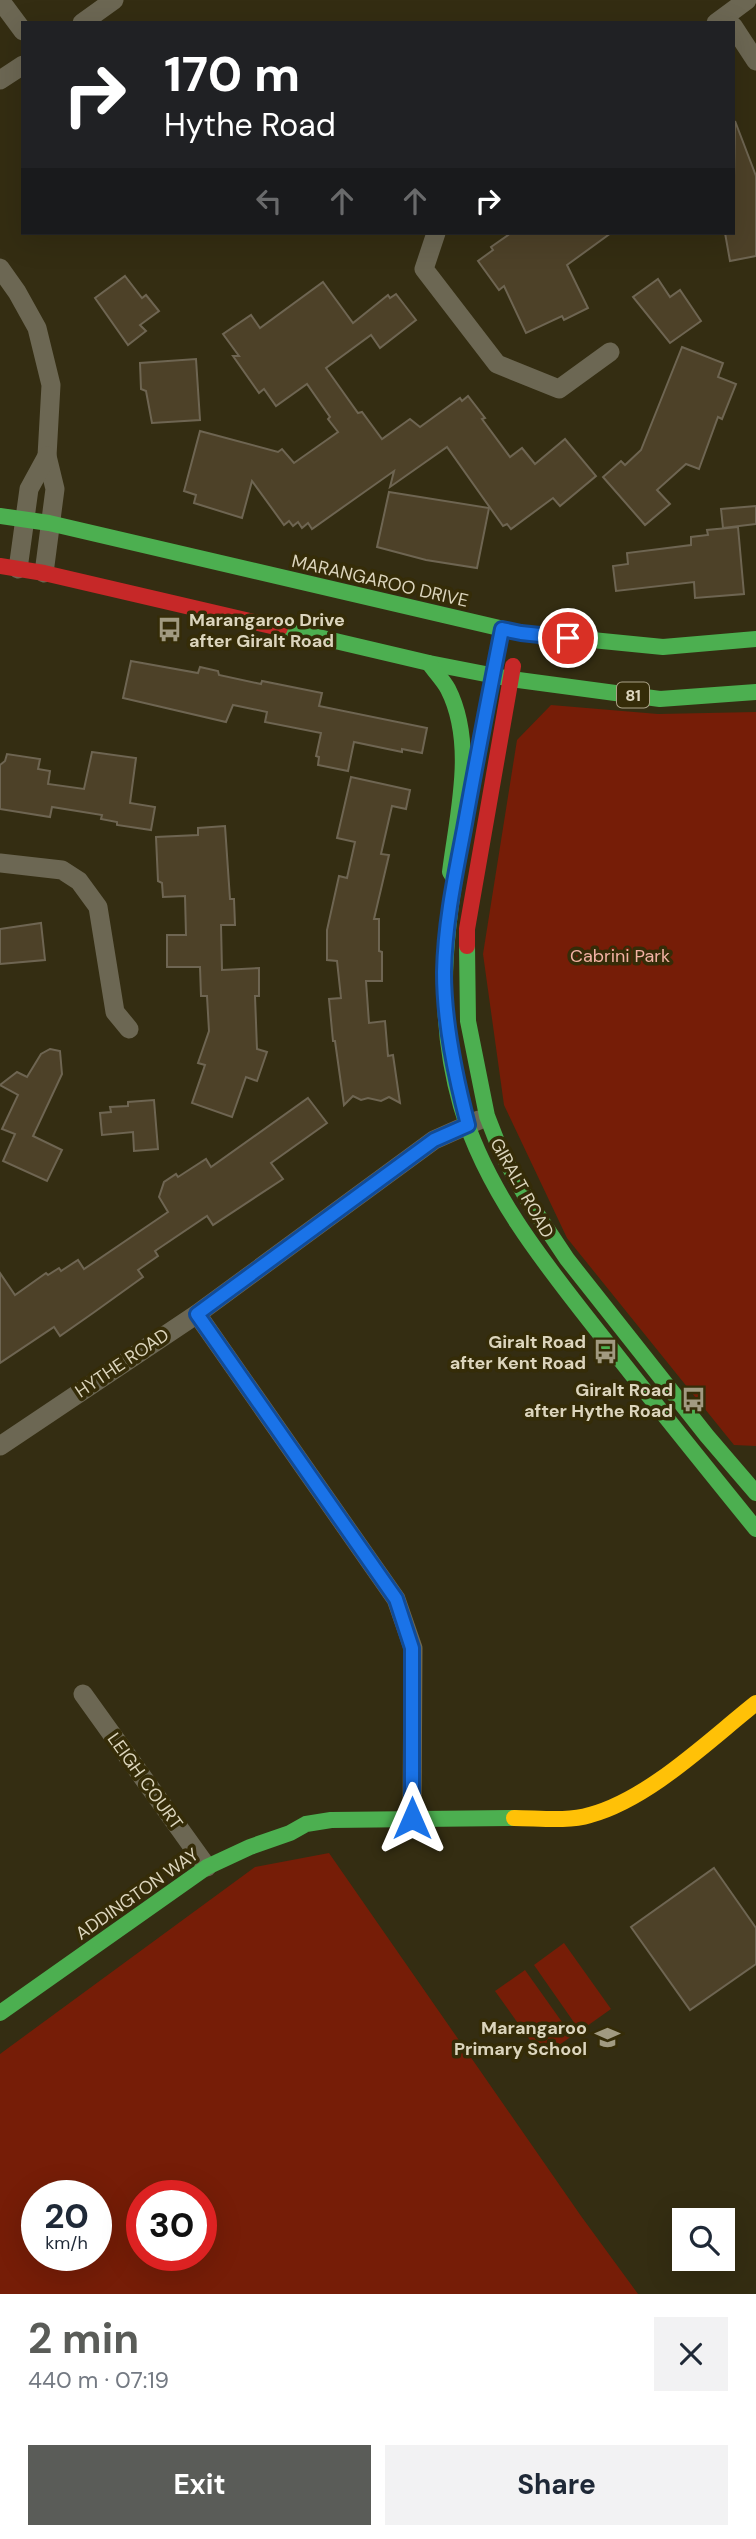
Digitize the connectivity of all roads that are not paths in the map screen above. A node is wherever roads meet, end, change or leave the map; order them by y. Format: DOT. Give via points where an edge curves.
graph roads {
  1 [pos="0,0"];
  2 [pos="114,0"];
  3 [pos="747,0"];
  4 [pos="85,21"];
  5 [pos="728,21"];
  6 [pos="21,29"];
  7 [pos="735,33"];
  8 [pos="756,61"];
  9 [pos="21,66"];
  10 [pos="0,80"];
  11 [pos="435,235"];
  12 [pos="0,268"];
  13 [pos="610,352"];
  14 [pos="47,456"];
  15 [pos="0,516"];
  16 [pos="24,519"];
  17 [pos="49,523"];
  18 [pos="9,568"];
  19 [pos="44,573"];
  20 [pos="502,629"];
  21 [pos="521,633"];
  22 [pos="756,639"];
  23 [pos="429,663"];
  24 [pos="493,675"];
  25 [pos="511,679"];
  26 [pos="756,692"];
  27 [pos="0,863"];
  28 [pos="455,880"];
  29 [pos="129,1029"];
  30 [pos="486,1116"];
  31 [pos="468,1125"];
  32 [pos="197,1314"];
  33 [pos="2,1439"];
  34 [pos="752,1480"];
  35 [pos="726,1492"];
  36 [pos="756,1529"];
  37 [pos="83,1694"];
  38 [pos="756,1703"];
  39 [pos="287,1817"];
  40 [pos="412,1818"];
  41 [pos="306,1824"];
  42 [pos="195,1860"];
  43 [pos="0,1994"];
  44 [pos="0,2013"];
  1 -- 6 [label="street"];
  2 -- 4 [label="street"];
  3 -- 5 [label="street"];
  7 -- 8 [label="street"];
  9 -- 10 [label="street"];
  11 -- 13 [label="street" via="424,269 497,364 559,389"];
  12 -- 14 [label="street" via="37,328 43,351 51,385"];
  14 -- 16 [label="street" via="29,489"];
  14 -- 17 [label="street" via="55,489"];
  15 -- 16 [label="street, MARANGAROO DRIVE"];
  16 -- 17 [label="street, MARANGAROO DRIVE"];
  16 -- 18 [label="street"];
  17 -- 19 [label="street"];
  17 -- 20 [label="street, MARANGAROO DRIVE"];
  18 -- 19 [label="street, 81"];
  19 -- 23 [label="street, 81"];
  20 -- 21 [label="street, MARANGAROO DRIVE"];
  20 -- 24 [label="street, GIRALT ROAD"];
  21 -- 22 [label="street, MARANGAROO DRIVE" via="663,647"];
  21 -- 25 [label="street, GIRALT ROAD"];
  23 -- 24 [label="street, 81"];
  23 -- 28 [label="street" via="449,691 462,737 450,872"];
  24 -- 25 [label="street, 81"];
  24 -- 28 [label="street, GIRALT ROAD"];
  25 -- 26 [label="street, 81" via="660,699"];
  25 -- 30 [label="street, GIRALT ROAD" via="467,929 468,1021"];
  27 -- 29 [label="street" via="62,870 79,881 98,907 115,1012"];
  28 -- 31 [label="street, GIRALT ROAD" via="444,974 456,1081"];
  30 -- 31 [label="street, HYTHE ROAD"];
  30 -- 34 [label="street, GIRALT ROAD" via="527,1199 567,1259 707,1436"];
  31 -- 32 [label="street, HYTHE ROAD" via="434,1140"];
  31 -- 35 [label="street, GIRALT ROAD" via="491,1177 539,1258"];
  32 -- 33 [label="street, HYTHE ROAD"];
  32 -- 40 [label="street" via="396,1599 412,1648"];
  34 -- 35 [label="street"];
  35 -- 36 [label="street, GIRALT ROAD"];
  37 -- 42 [label="street, LEIGH COURT"];
  38 -- 40 [label="street, ADDINGTON WAY" via="651,1786 612,1809 564,1818"];
  39 -- 41 [label="street, ADDINGTON WAY"];
  40 -- 41 [label="street, ADDINGTON WAY"];
  41 -- 42 [label="street, ADDINGTON WAY" via="250,1847"];
  42 -- 43 [label="street, ADDINGTON WAY"];
  42 -- 44 [label="street, ADDINGTON WAY"];
}
